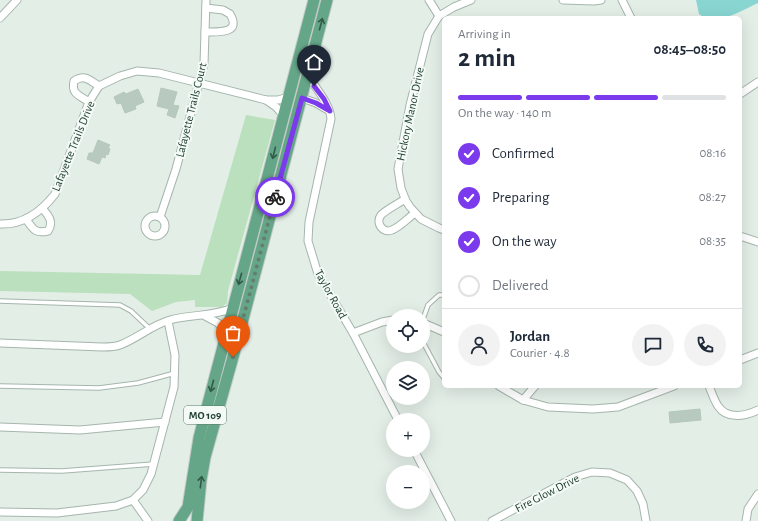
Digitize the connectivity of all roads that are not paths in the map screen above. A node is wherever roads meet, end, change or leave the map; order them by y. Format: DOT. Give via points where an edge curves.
graph roads {
  1 [pos="17,0"];
  2 [pos="206,0"];
  3 [pos="314,0"];
  4 [pos="328,0"];
  5 [pos="429,0"];
  6 [pos="471,0"];
  7 [pos="563,0"];
  8 [pos="600,0"];
  9 [pos="622,0"];
  10 [pos="206,8"];
  11 [pos="439,16"];
  12 [pos="630,16"];
  13 [pos="0,18"];
  14 [pos="205,32"];
  15 [pos="308,75"];
  16 [pos="294,79"];
  17 [pos="200,82"];
  18 [pos="758,83"];
  19 [pos="99,86"];
  20 [pos="742,93"];
  21 [pos="289,97"];
  22 [pos="302,98"];
  23 [pos="266,100"];
  24 [pos="89,102"];
  25 [pos="330,111"];
  26 [pos="284,116"];
  27 [pos="405,199"];
  28 [pos="42,208"];
  29 [pos="415,213"];
  30 [pos="160,217"];
  31 [pos="26,219"];
  32 [pos="0,224"];
  33 [pos="442,229"];
  34 [pos="742,237"];
  35 [pos="758,242"];
  36 [pos="442,295"];
  37 [pos="0,300"];
  38 [pos="233,308"];
  39 [pos="427,309"];
  40 [pos="204,316"];
  41 [pos="168,321"];
  42 [pos="386,321"];
  43 [pos="430,326"];
  44 [pos="149,328"];
  45 [pos="442,331"];
  46 [pos="226,333"];
  47 [pos="353,333"];
  48 [pos="0,343"];
  49 [pos="429,353"];
  50 [pos="758,353"];
  51 [pos="742,359"];
  52 [pos="174,373"];
  53 [pos="442,376"];
  54 [pos="0,386"];
  55 [pos="502,388"];
  56 [pos="533,388"];
  57 [pos="669,388"];
  58 [pos="710,388"];
  59 [pos="523,400"];
  60 [pos="758,410"];
  61 [pos="394,413"];
  62 [pos="165,422"];
  63 [pos="0,427"];
  64 [pos="418,457"];
  65 [pos="154,464"];
  66 [pos="0,470"];
  67 [pos="758,494"];
  68 [pos="133,500"];
  69 [pos="0,512"];
  70 [pos="199,518"];
  71 [pos="149,520"];
  72 [pos="179,521"];
  73 [pos="451,521"];
  74 [pos="492,521"];
  75 [pos="646,521"];
  76 [pos="746,521"];
  1 -- 13 [label="street"];
  2 -- 10 [label="street, Lafayette Trails Court"];
  3 -- 16 [label="main road, MO 109"];
  15 -- 4 [label="main road, MO 109, one-way"];
  5 -- 11 [label="street"];
  6 -- 11 [label="street, Hickory Manor Drive"];
  7 -- 8 [label="street"];
  9 -- 12 [label="street"];
  10 -- 14 [label="street, Lafayette Trails Court"];
  10 -- 14 [label="street" via="230,14 233,23 227,31"];
  11 -- 27 [label="street, Hickory Manor Drive" via="428,34 399,162 398,169"];
  14 -- 17 [label="street, Lafayette Trails Court" via="204,64"];
  15 -- 22 [label="main road, MO 109"];
  15 -- 25 [label="street"];
  16 -- 21 [label="main road, MO 109"];
  16 -- 22 [label="main road"];
  17 -- 19 [label="street, Lafayette Trails Drive" via="137,71"];
  17 -- 23 [label="street, Lafayette Trails Drive"];
  17 -- 30 [label="street, Lafayette Trails Court"];
  18 -- 20 [label="street"];
  19 -- 24 [label="street, Lafayette Trails Drive"];
  19 -- 24 [label="street" via="84,77 74,81 74,92"];
  21 -- 23 [label="street, Lafayette Trails Drive"];
  21 -- 26 [label="main road, MO 109"];
  22 -- 25 [label="street"];
  70 -- 22 [label="main road, MO 109, one-way" via="205,458"];
  23 -- 26 [label="street, Lafayette Trails Drive"];
  24 -- 28 [label="street, Lafayette Trails Drive" via="55,194"];
  25 -- 47 [label="street, Taylor Road" via="331,119 311,211 308,241 318,274"];
  26 -- 38 [label="main road, MO 109, one-way"];
  27 -- 29 [label="street, Hickory Manor Drive"];
  27 -- 29 [label="street" via="381,216 381,227 386,231 392,230"];
  28 -- 31 [label="street, Lafayette Trails Drive"];
  28 -- 31 [label="street" via="51,221 48,231 35,231"];
  29 -- 33 [label="street, Hickory Manor Drive"];
  31 -- 32 [label="street, Lafayette Trails Drive"];
  34 -- 35 [label="street"];
  36 -- 39 [label="lane" via="439,295"];
  37 -- 44 [label="lane" via="120,305 131,311"];
  38 -- 40 [label="street"];
  38 -- 46 [label="main road, MO 109"];
  40 -- 41 [label="street"];
  40 -- 46 [label="street" via="218,323"];
  41 -- 44 [label="street"];
  41 -- 52 [label="street" via="175,355"];
  42 -- 47 [label="street"];
  43 -- 45 [label="street"];
  44 -- 48 [label="street" via="125,343 112,346"];
  46 -- 72 [label="main road, MO 109, one-way" via="199,438 188,508"];
  47 -- 61 [label="street, Taylor Road"];
  49 -- 53 [label="lane"];
  50 -- 51 [label="street"];
  52 -- 54 [label="lane" via="138,383 98,388"];
  52 -- 62 [label="street" via="173,391"];
  55 -- 59 [label="street"];
  56 -- 59 [label="street"];
  57 -- 59 [label="street" via="618,407 605,409 548,407"];
  58 -- 60 [label="street" via="718,407 724,412 738,416"];
  62 -- 63 [label="street" via="80,430"];
  62 -- 65 [label="street"];
  64 -- 73 [label="street"];
  65 -- 66 [label="lane" via="62,471"];
  65 -- 68 [label="street" via="148,482"];
  67 -- 76 [label="street" via="748,509"];
  68 -- 69 [label="street" via="116,506 57,513"];
  68 -- 71 [label="street"];
  74 -- 75 [label="street, Fire Glow Drive" via="575,477 592,472 610,473 627,480 637,491 643,504"];
}
